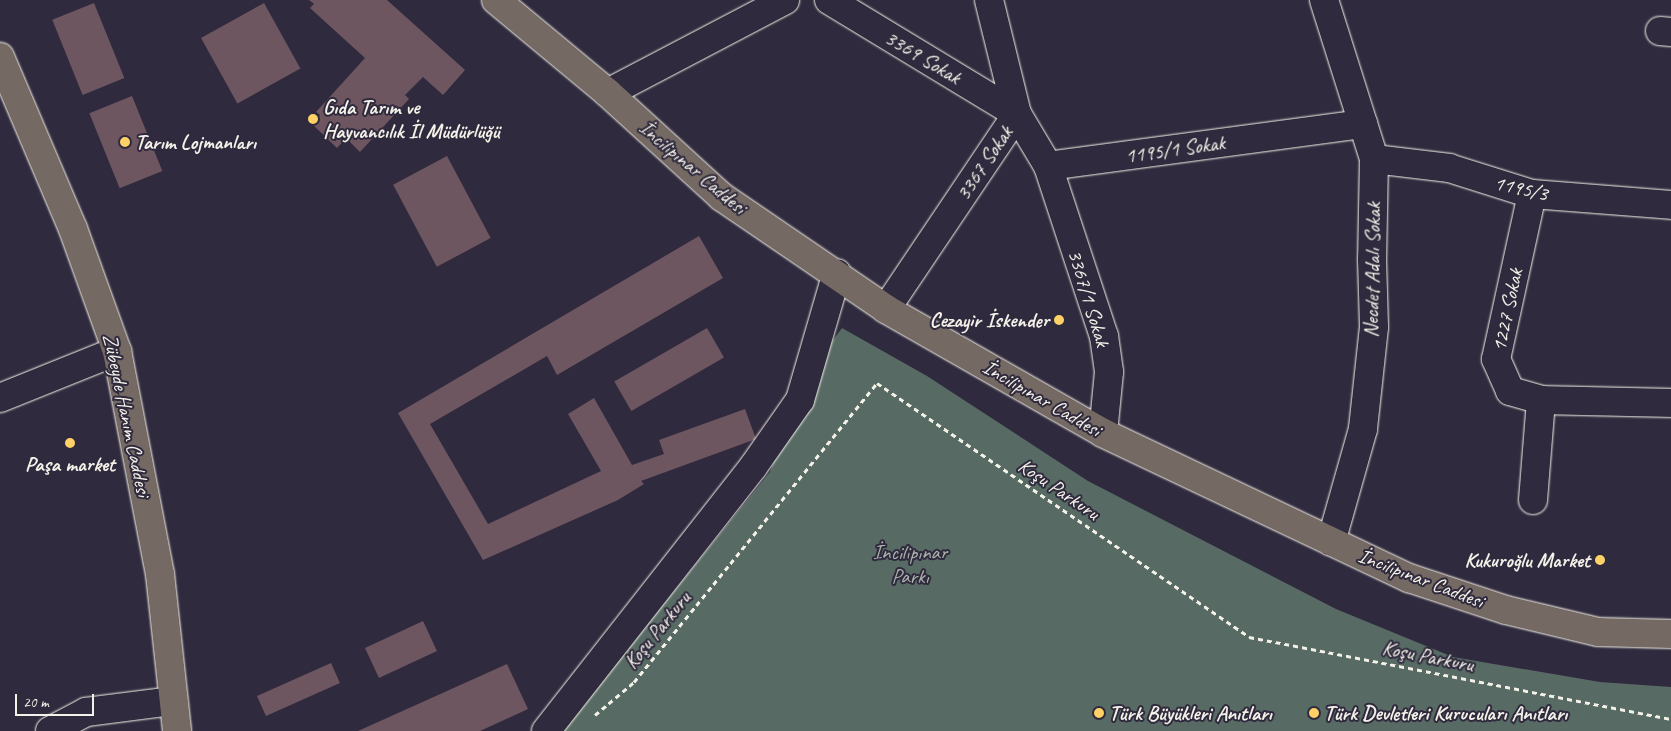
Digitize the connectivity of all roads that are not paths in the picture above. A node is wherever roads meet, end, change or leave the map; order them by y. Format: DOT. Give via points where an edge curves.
graph roads {
  1 [pos="496,0"];
  2 [pos="786,0"];
  3 [pos="829,0"];
  4 [pos="1324,0"];
  5 [pos="992,1"];
  6 [pos="2,67"];
  7 [pos="608,93"];
  8 [pos="1017,114"];
  9 [pos="1363,124"];
  10 [pos="1374,159"];
  11 [pos="1048,166"];
  12 [pos="1532,194"];
  13 [pos="1671,205"];
  14 [pos="837,273"];
  15 [pos="886,309"];
  16 [pos="118,351"];
  17 [pos="0,398"];
  18 [pos="1541,400"];
  19 [pos="1671,403"];
  20 [pos="1103,434"];
  21 [pos="1533,500"];
  22 [pos="1331,542"];
  23 [pos="1671,634"];
  24 [pos="172,701"];
  25 [pos="50,731"];
  26 [pos="177,731"];
  27 [pos="546,731"];
  1 -- 7 [label="main road, İncilipınar Caddesi"];
  2 -- 7 [label="street"];
  3 -- 8 [label="street, 3369 Sokak"];
  4 -- 9 [label="street, Necdet Adalı Sokak"];
  5 -- 8 [label="street, 3367 Sokak"];
  6 -- 16 [label="main road, Zübeyde Hanım Caddesi" via="73,229"];
  7 -- 14 [label="main road, İncilipınar Caddesi" via="722,197"];
  8 -- 11 [label="street"];
  8 -- 15 [label="street, 3367 Sokak"];
  9 -- 10 [label="street, Necdet Adalı Sokak"];
  9 -- 11 [label="street, 1195/1 Sokak"];
  10 -- 12 [label="street, 1195/3" via="1449,168"];
  10 -- 22 [label="street, Necdet Adalı Sokak" via="1374,327 1363,429"];
  11 -- 20 [label="street, 3367/1 Sokak" via="1104,336 1109,372"];
  12 -- 13 [label="street, 1195/3"];
  12 -- 18 [label="street, 1227 Sokak" via="1496,359 1510,391"];
  14 -- 15 [label="main road, İncilipınar Caddesi"];
  14 -- 27 [label="street" via="800,400 753,467"];
  15 -- 20 [label="main road, İncilipınar Caddesi"];
  16 -- 17 [label="street"];
  16 -- 24 [label="main road, Zübeyde Hanım Caddesi" via="160,574"];
  18 -- 19 [label="street, 1227 Sokak"];
  18 -- 21 [label="street"];
  20 -- 22 [label="main road, İncilipınar Caddesi"];
  22 -- 23 [label="main road, İncilipınar Caddesi" via="1409,578 1506,610 1598,632"];
  24 -- 25 [label="street" via="86,712"];
  24 -- 26 [label="main road, Zübeyde Hanım Caddesi"];
}
